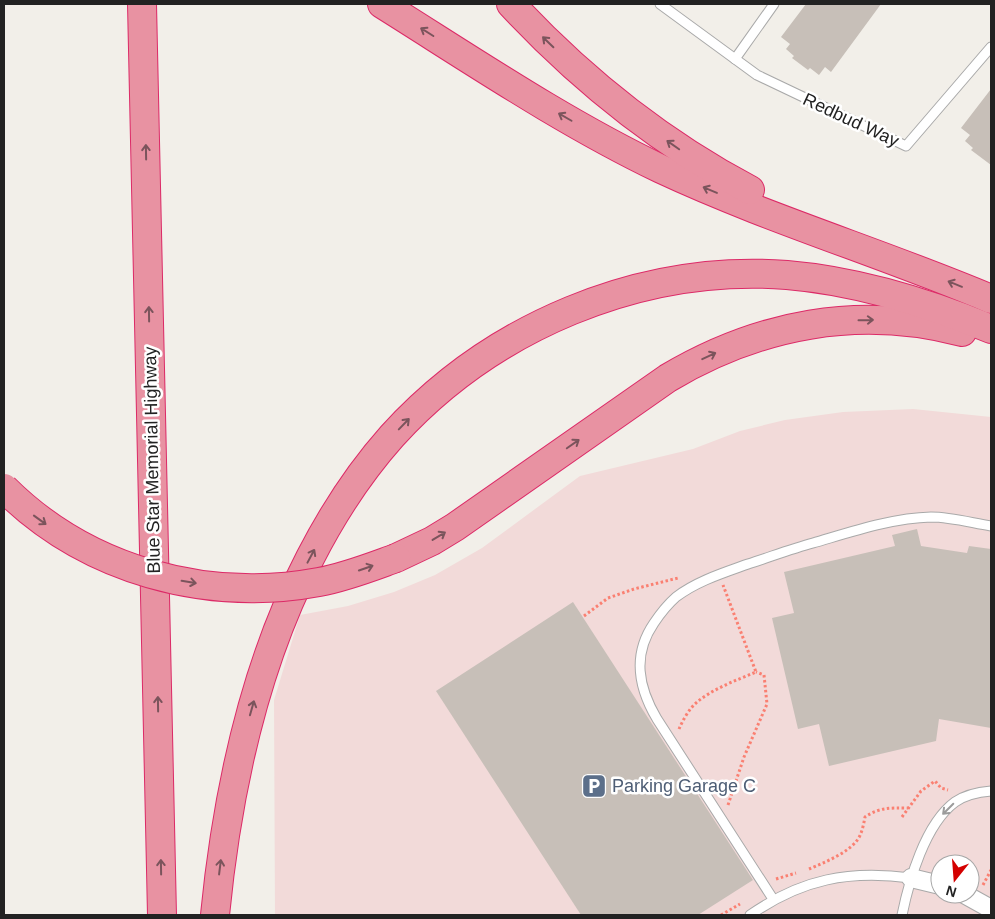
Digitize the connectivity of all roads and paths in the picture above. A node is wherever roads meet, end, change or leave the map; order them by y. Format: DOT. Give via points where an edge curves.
graph roads {
  1 [pos="142,4"];
  2 [pos="382,4"];
  3 [pos="511,4"];
  4 [pos="660,4"];
  5 [pos="774,4"];
  6 [pos="991,47"];
  7 [pos="735,59"];
  8 [pos="919,270"];
  9 [pos="991,299"];
  10 [pos="991,329"];
  11 [pos="991,340"];
  12 [pos="4,488"];
  13 [pos="991,526"];
  14 [pos="719,574"];
  15 [pos="682,577"];
  16 [pos="584,616"];
  17 [pos="756,672"];
  18 [pos="673,743"];
  19 [pos="956,786"];
  20 [pos="991,791"];
  21 [pos="908,808"];
  22 [pos="733,813"];
  23 [pos="902,817"];
  24 [pos="911,878"];
  25 [pos="930,883"];
  26 [pos="765,887"];
  27 [pos="773,899"];
  28 [pos="980,903"];
  29 [pos="991,909"];
  30 [pos="162,915"];
  31 [pos="215,915"];
  32 [pos="721,915"];
  33 [pos="750,915"];
  34 [pos="902,915"];
  30 -- 1 [label="highway, Blue Star Memorial Highway, one-way"];
  8 -- 2 [label="highway, one-way" via="713,192 646,161 556,112"];
  8 -- 3 [label="highway, one-way" via="788,210 681,150 602,90"];
  4 -- 7 [label="lane, Redbud Way"];
  5 -- 7 [label="lane"];
  6 -- 7 [label="lane, Redbud Way" via="906,146 757,75"];
  9 -- 8 [label="highway, one-way"];
  31 -- 10 [label="highway, one-way" via="227,820 246,732 270,653 300,579 338,509 378,452 426,402 471,365 527,330 592,302 661,283 718,275 784,275 851,284 918,302"];
  12 -- 11 [label="highway, one-way, bridge" via="38,519 78,545 126,566 179,581 235,588 287,586 336,578 396,558 432,540 668,378 750,339 794,327 882,320 939,327"];
  13 -- 14 [label="lane" via="940,518 908,520 800,546"];
  14 -- 17 [label="path"];
  14 -- 18 [label="lane" via="671,602 650,628 642,649 639,670 644,694"];
  15 -- 16 [label="path" via="608,598"];
  17 -- 18 [label="path" via="696,703 683,719"];
  17 -- 22 [label="path" via="764,675 768,704 744,757 728,804"];
  18 -- 26 [label="lane"];
  19 -- 21 [label="path" via="948,790 935,781 921,791"];
  20 -- 24 [label="lane, one-way" via="962,798 945,811 932,829"];
  21 -- 23 [label="path"];
  21 -- 26 [label="path" via="875,810 865,817 855,843 834,858 774,880"];
  24 -- 25 [label="street"];
  24 -- 27 [label="lane" via="882,875 839,877 799,887"];
  24 -- 34 [label="lane"];
  26 -- 27 [label="lane"];
  26 -- 32 [label="path"];
  27 -- 33 [label="lane"];
  28 -- 29 [label="street"];
}
